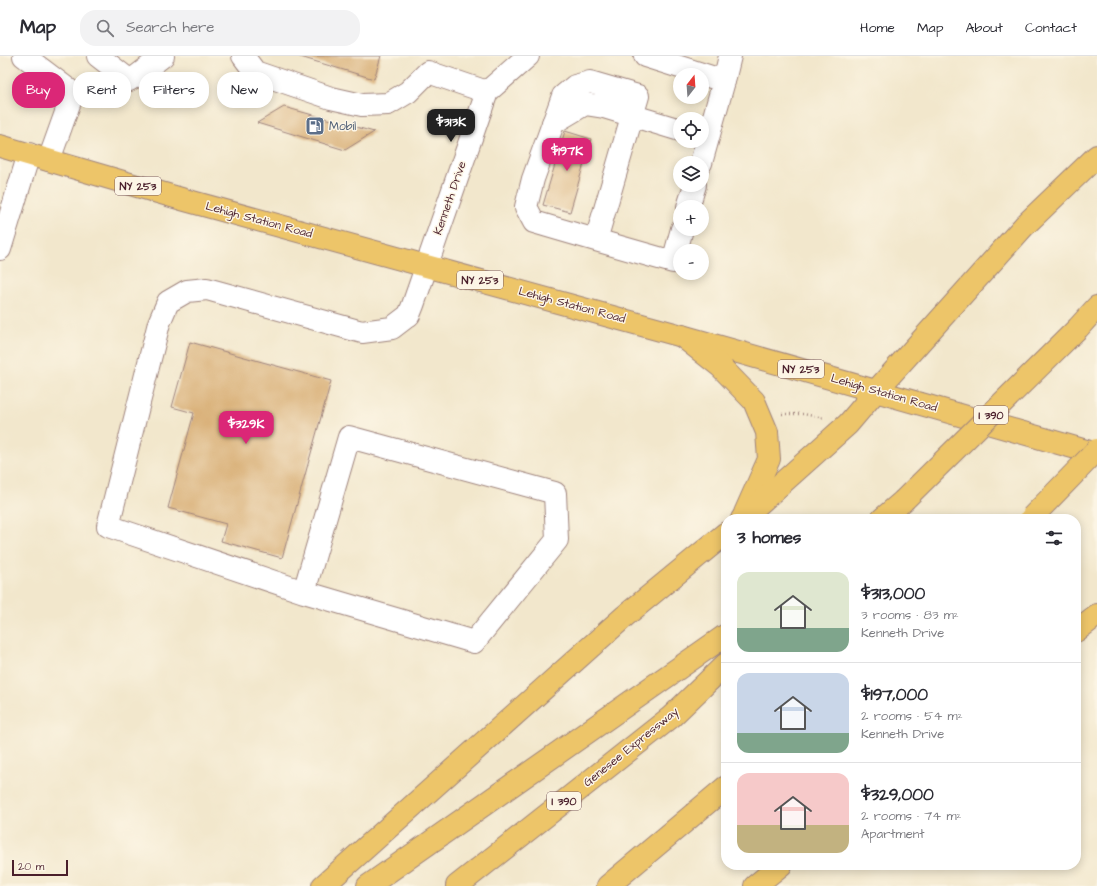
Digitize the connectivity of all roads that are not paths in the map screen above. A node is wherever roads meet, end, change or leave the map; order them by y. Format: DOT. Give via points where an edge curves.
graph roads {
  1 [pos="24,56"];
  2 [pos="98,56"];
  3 [pos="164,56"];
  4 [pos="243,56"];
  5 [pos="528,56"];
  6 [pos="645,56"];
  7 [pos="730,56"];
  8 [pos="426,64"];
  9 [pos="119,72"];
  10 [pos="131,79"];
  11 [pos="724,81"];
  12 [pos="486,92"];
  13 [pos="73,93"];
  14 [pos="635,106"];
  15 [pos="709,125"];
  16 [pos="673,126"];
  17 [pos="0,146"];
  18 [pos="1097,156"];
  19 [pos="39,157"];
  20 [pos="680,236"];
  21 [pos="596,240"];
  22 [pos="0,249"];
  23 [pos="426,265"];
  24 [pos="1097,307"];
  25 [pos="682,336"];
  26 [pos="876,390"];
  27 [pos="1097,450"];
  28 [pos="1097,454"];
  29 [pos="744,514"];
  30 [pos="748,514"];
  31 [pos="888,514"];
  32 [pos="1035,514"];
  33 [pos="721,537"];
  34 [pos="304,592"];
  35 [pos="1097,615"];
  36 [pos="1081,627"];
  37 [pos="721,639"];
  38 [pos="721,669"];
  39 [pos="721,792"];
  40 [pos="775,870"];
  41 [pos="323,886"];
  42 [pos="368,886"];
  43 [pos="457,886"];
  44 [pos="608,886"];
  45 [pos="755,886"];
  1 -- 13 [label="street"];
  2 -- 9 [label="street"];
  3 -- 10 [label="street"];
  4 -- 8 [label="street" via="255,72 331,98 362,105 388,104 408,92"];
  5 -- 12 [label="street"];
  6 -- 11 [label="street"];
  7 -- 11 [label="street"];
  8 -- 12 [label="street"];
  11 -- 15 [label="street"];
  12 -- 23 [label="street, Kenneth Drive"];
  13 -- 19 [label="street"];
  14 -- 16 [label="street"];
  14 -- 21 [label="street"];
  14 -- 21 [label="street" via="604,107 585,104 553,123 533,179 526,207 534,222"];
  17 -- 19 [label="main road, Lehigh Station Road / NY 253"];
  18 -- 26 [label="main road" via="1024,226"];
  19 -- 22 [label="street"];
  19 -- 23 [label="main road, Lehigh Station Road / NY 253"];
  20 -- 21 [label="street" via="673,262"];
  23 -- 25 [label="main road, Lehigh Station Road / NY 253"];
  23 -- 34 [label="street, Kenneth Drive" via="409,315 392,328 362,332 207,289 187,291 168,302 159,323 108,526"];
  24 -- 31 [label="main road, I 390, bridge"];
  25 -- 26 [label="main road, Lehigh Station Road / NY 253"];
  25 -- 29 [label="main road" via="720,366 754,401 767,432 769,459"];
  26 -- 28 [label="main road, Lehigh Station Road / NY 253"];
  26 -- 30 [label="main road" via="848,424"];
  27 -- 32 [label="main road, bridge"];
  33 -- 41 [label="main road" via="625,616"];
  34 -- 34 [label="street" via="349,437 554,493 557,540 474,642"];
  35 -- 36 [label="main road"];
  37 -- 42 [label="main road"];
  38 -- 43 [label="main road, Genesee Expressway / I 390" via="671,717"];
  39 -- 44 [label="main road"];
  40 -- 45 [label="main road"];
}
